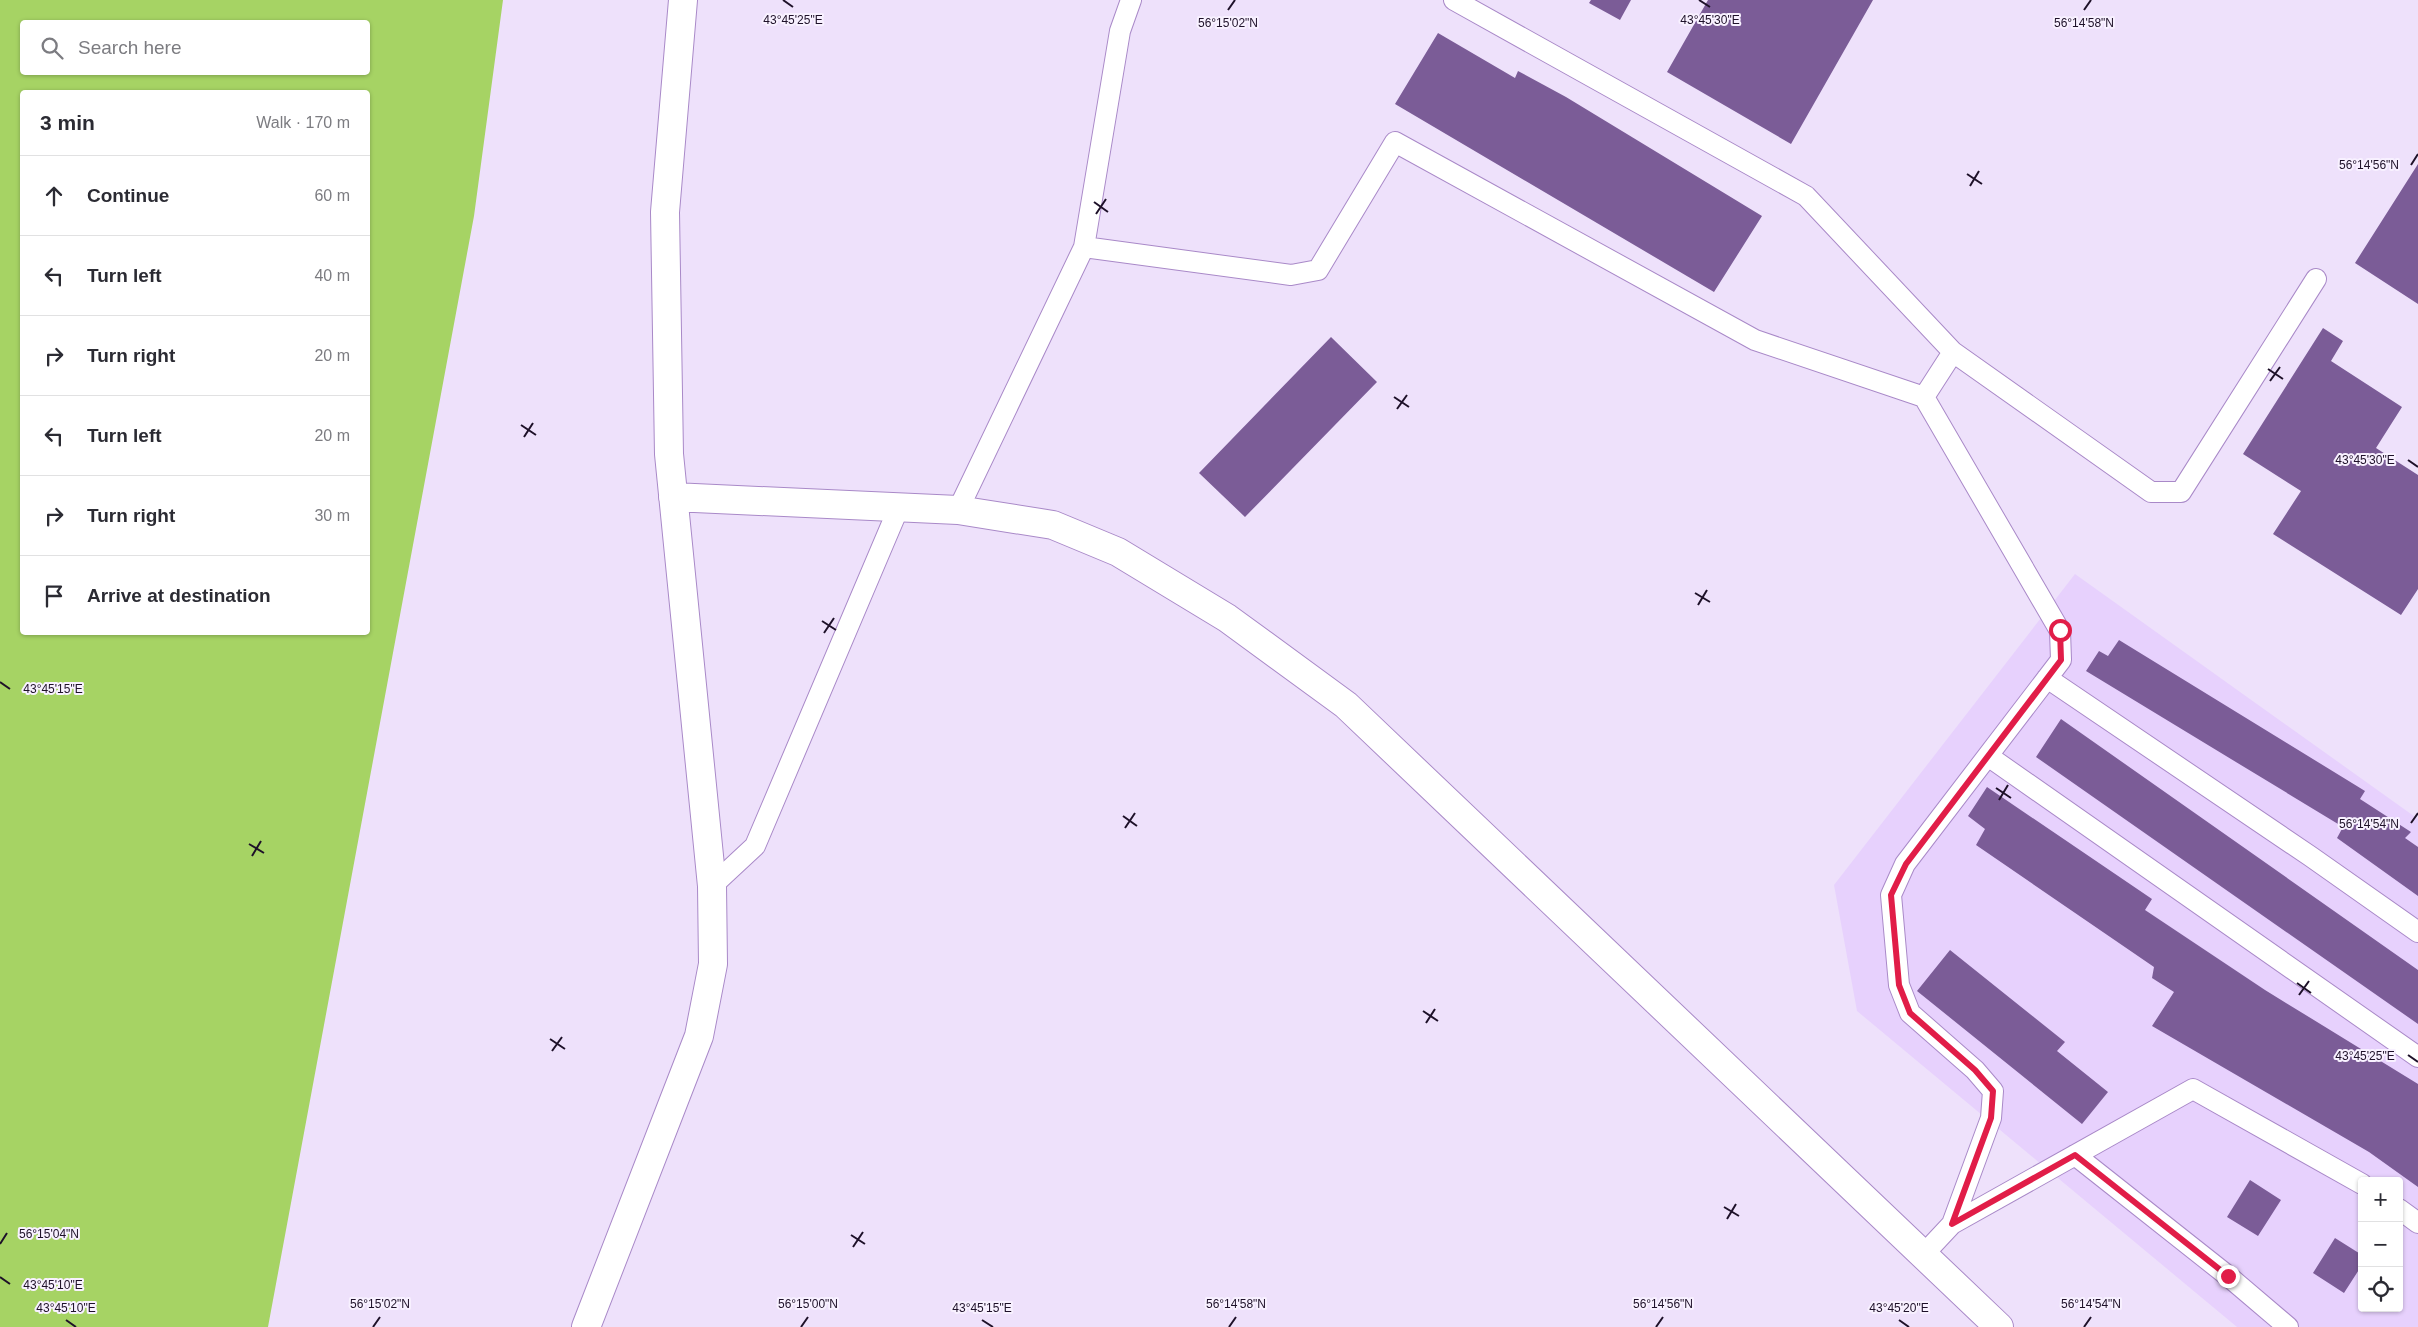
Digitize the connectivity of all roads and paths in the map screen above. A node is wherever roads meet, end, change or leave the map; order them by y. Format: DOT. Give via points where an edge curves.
graph roads {
  1 [pos="683,0"];
  2 [pos="1132,0"];
  3 [pos="1454,0"];
  4 [pos="1084,248"];
  5 [pos="2316,279"];
  6 [pos="1953,352"];
  7 [pos="1924,397"];
  8 [pos="673,498"];
  9 [pos="899,507"];
  10 [pos="958,510"];
  11 [pos="2047,678"];
  12 [pos="1988,756"];
  13 [pos="712,886"];
  14 [pos="2418,932"];
  15 [pos="2418,1057"];
  16 [pos="2075,1155"];
  17 [pos="2358,1182"];
  18 [pos="2403,1213"];
  19 [pos="2418,1223"];
  20 [pos="1952,1224"];
  21 [pos="1923,1255"];
  22 [pos="586,1327"];
  23 [pos="1999,1327"];
  24 [pos="2288,1327"];
  1 -- 8 [label="street" via="665,212 669,454"];
  2 -- 4 [label="lane" via="1120,31"];
  3 -- 6 [label="lane" via="1806,196"];
  4 -- 7 [label="lane" via="1291,274 1318,270 1395,142 1755,340"];
  4 -- 10 [label="lane"];
  5 -- 6 [label="lane" via="2181,492 2151,492"];
  6 -- 7 [label="lane"];
  7 -- 11 [label="lane" via="2060,630 2061,660"];
  8 -- 9 [label="street"];
  8 -- 13 [label="street"];
  9 -- 10 [label="street"];
  9 -- 13 [label="lane" via="755,846"];
  10 -- 21 [label="street" via="1053,524 1118,552 1227,618 1346,705"];
  11 -- 12 [label="lane"];
  11 -- 14 [label="lane"];
  12 -- 15 [label="lane"];
  12 -- 20 [label="lane" via="1906,864 1891,895 1899,985 1910,1013 1975,1070 1993,1091 1991,1118"];
  13 -- 22 [label="street" via="713,964 699,1036"];
  16 -- 17 [label="lane" via="2193,1089"];
  16 -- 20 [label="lane"];
  16 -- 24 [label="lane"];
  18 -- 19 [label="lane"];
  20 -- 21 [label="lane"];
  21 -- 23 [label="street"];
}
